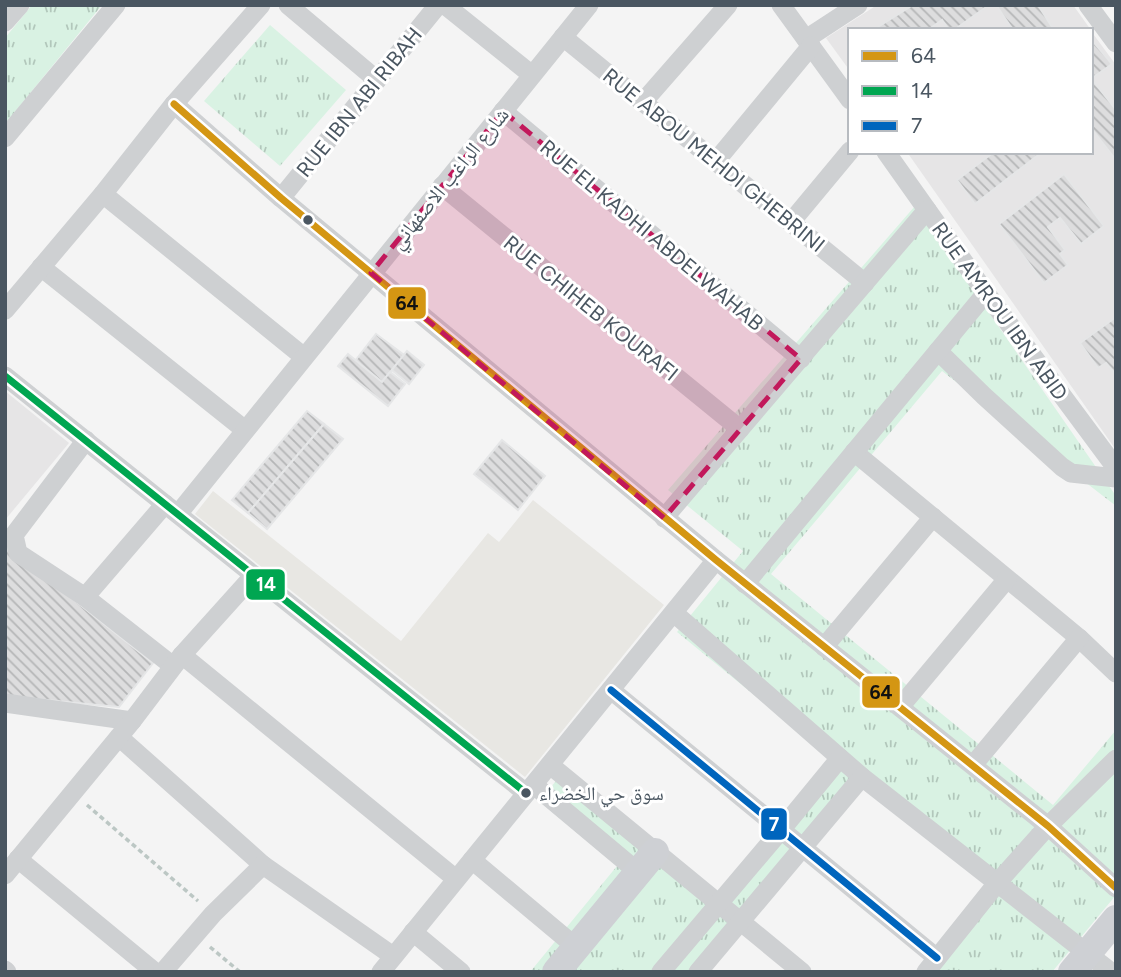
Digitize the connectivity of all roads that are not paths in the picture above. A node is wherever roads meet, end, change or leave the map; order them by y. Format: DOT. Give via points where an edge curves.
graph roads {
  1 [pos="20,5"];
  2 [pos="117,5"];
  3 [pos="261,5"];
  4 [pos="288,5"];
  5 [pos="438,5"];
  6 [pos="445,5"];
  7 [pos="589,5"];
  8 [pos="728,5"];
  9 [pos="781,5"];
  10 [pos="859,5"];
  11 [pos="1088,5"];
  12 [pos="309,12"];
  13 [pos="5,22"];
  14 [pos="563,37"];
  15 [pos="809,42"];
  16 [pos="1116,43"];
  17 [pos="532,75"];
  18 [pos="377,79"];
  19 [pos="848,97"];
  20 [pos="643,102"];
  21 [pos="174,104"];
  22 [pos="503,111"];
  23 [pos="5,138"];
  24 [pos="848,153"];
  25 [pos="887,154"];
  26 [pos="716,161"];
  27 [pos="442,186"];
  28 [pos="103,194"];
  29 [pos="281,198"];
  30 [pos="927,210"];
  31 [pos="791,222"];
  32 [pos="41,267"];
  33 [pos="372,273"];
  34 [pos="865,283"];
  35 [pos="986,293"];
  36 [pos="5,310"];
  37 [pos="938,351"];
  38 [pos="304,357"];
  39 [pos="801,359"];
  40 [pos="5,376"];
  41 [pos="740,429"];
  42 [pos="245,430"];
  43 [pos="86,440"];
  44 [pos="854,452"];
  45 [pos="1116,468"];
  46 [pos="1116,478"];
  47 [pos="171,509"];
  48 [pos="933,517"];
  49 [pos="664,518"];
  50 [pos="716,560"];
  51 [pos="254,575"];
  52 [pos="1007,579"];
  53 [pos="745,584"];
  54 [pos="85,597"];
  55 [pos="674,613"];
  56 [pos="1079,638"];
  57 [pos="824,647"];
  58 [pos="178,660"];
  59 [pos="1116,673"];
  60 [pos="611,690"];
  61 [pos="901,707"];
  62 [pos="9,708"];
  63 [pos="132,721"];
  64 [pos="119,737"];
  65 [pos="840,758"];
  66 [pos="1116,759"];
  67 [pos="550,765"];
  68 [pos="973,765"];
  69 [pos="862,776"];
  70 [pos="530,789"];
  71 [pos="1048,826"];
  72 [pos="781,830"];
  73 [pos="802,847"];
  74 [pos="18,859"];
  75 [pos="472,860"];
  76 [pos="647,862"];
  77 [pos="263,865"];
  78 [pos="5,875"];
  79 [pos="457,879"];
  80 [pos="998,882"];
  81 [pos="1116,888"];
  82 [pos="719,904"];
  83 [pos="1116,919"];
  84 [pos="741,921"];
  85 [pos="413,932"];
  86 [pos="576,947"];
  87 [pos="393,956"];
  88 [pos="1080,962"];
  89 [pos="932,965"];
  90 [pos="155,972"];
  91 [pos="163,972"];
  92 [pos="381,972"];
  93 [pos="461,972"];
  94 [pos="556,972"];
  95 [pos="661,972"];
  96 [pos="698,972"];
  97 [pos="802,972"];
  98 [pos="1111,972"];
  1 -- 13 [label="street"];
  2 -- 23 [label="street"];
  3 -- 21 [label="street"];
  4 -- 12 [label="street"];
  5 -- 18 [label="street, RUE IBN ABI RIBAH"];
  6 -- 17 [label="street"];
  7 -- 14 [label="street, شارع الراغب الاصفهاني"];
  8 -- 20 [label="street"];
  9 -- 15 [label="street"];
  10 -- 15 [label="street"];
  11 -- 16 [label="street"];
  12 -- 18 [label="street"];
  14 -- 17 [label="street, شارع الراغب الاصفهاني"];
  14 -- 20 [label="street, RUE ABOU MEHDI GHEBRINI"];
  15 -- 19 [label="street"];
  15 -- 26 [label="street"];
  17 -- 22 [label="street, شارع الراغب الاصفهاني"];
  18 -- 29 [label="street, RUE IBN ABI RIBAH"];
  20 -- 26 [label="street, RUE ABOU MEHDI GHEBRINI"];
  21 -- 28 [label="street"];
  21 -- 29 [label="street"];
  22 -- 27 [label="street, شارع الراغب الاصفهاني"];
  22 -- 39 [label="street, RUE EL KADHI ABDELWAHAB"];
  24 -- 31 [label="street"];
  25 -- 30 [label="street, RUE AMROU IBN ABID"];
  26 -- 31 [label="street, RUE ABOU MEHDI GHEBRINI"];
  27 -- 33 [label="street, شارع الراغب الاصفهاني"];
  27 -- 41 [label="street, RUE CHIHEB KOURAFI"];
  28 -- 32 [label="street"];
  28 -- 38 [label="street"];
  29 -- 33 [label="street"];
  30 -- 34 [label="street"];
  30 -- 35 [label="street, RUE AMROU IBN ABID"];
  31 -- 34 [label="street, RUE ABOU MEHDI GHEBRINI"];
  32 -- 36 [label="street"];
  32 -- 42 [label="street"];
  33 -- 38 [label="street, شارع الراغب الاصفهاني"];
  33 -- 49 [label="street"];
  34 -- 39 [label="street"];
  35 -- 37 [label="street"];
  35 -- 45 [label="street, RUE AMROU IBN ABID"];
  37 -- 44 [label="street"];
  37 -- 46 [label="street" via="1062,467 1071,473"];
  38 -- 42 [label="street, شارع الراغب الاصفهاني"];
  39 -- 41 [label="street"];
  40 -- 43 [label="street"];
  41 -- 49 [label="street"];
  42 -- 47 [label="street, شارع الراغب الاصفهاني"];
  43 -- 47 [label="street"];
  43 -- 54 [label="street" via="14,535 18,553"];
  44 -- 48 [label="street"];
  44 -- 53 [label="street"];
  47 -- 51 [label="street"];
  47 -- 54 [label="street, شارع الراغب الاصفهاني"];
  48 -- 52 [label="street"];
  48 -- 57 [label="street"];
  49 -- 50 [label="street"];
  50 -- 53 [label="street"];
  50 -- 55 [label="street"];
  51 -- 58 [label="street"];
  51 -- 70 [label="street"];
  52 -- 56 [label="street"];
  52 -- 61 [label="street"];
  53 -- 57 [label="street"];
  54 -- 58 [label="street"];
  55 -- 60 [label="street"];
  55 -- 65 [label="street"];
  56 -- 59 [label="street"];
  56 -- 68 [label="street"];
  57 -- 61 [label="street"];
  58 -- 63 [label="street"];
  58 -- 79 [label="street"];
  60 -- 67 [label="street"];
  60 -- 72 [label="street"];
  61 -- 68 [label="street"];
  62 -- 63 [label="street"];
  63 -- 64 [label="street"];
  64 -- 74 [label="street"];
  64 -- 77 [label="street"];
  65 -- 69 [label="street"];
  65 -- 72 [label="street"];
  66 -- 71 [label="street"];
  67 -- 70 [label="street"];
  67 -- 76 [label="street"];
  68 -- 71 [label="street"];
  69 -- 73 [label="street"];
  69 -- 80 [label="street"];
  70 -- 75 [label="street"];
  70 -- 76 [label="street"];
  71 -- 80 [label="street"];
  71 -- 81 [label="street"];
  72 -- 73 [label="street"];
  72 -- 82 [label="street"];
  73 -- 84 [label="street"];
  73 -- 89 [label="street"];
  74 -- 78 [label="street"];
  74 -- 90 [label="street"];
  75 -- 79 [label="street"];
  75 -- 86 [label="street"];
  76 -- 82 [label="street"];
  76 -- 86 [label="street"];
  77 -- 87 [label="street"];
  77 -- 91 [label="street"];
  79 -- 85 [label="street"];
  80 -- 88 [label="street"];
  80 -- 89 [label="street"];
  82 -- 84 [label="street"];
  82 -- 95 [label="street"];
  83 -- 88 [label="street"];
  84 -- 96 [label="street"];
  84 -- 97 [label="street"];
  85 -- 87 [label="street"];
  85 -- 93 [label="street"];
  86 -- 94 [label="street"];
  87 -- 92 [label="street"];
  88 -- 98 [label="street"];
}
